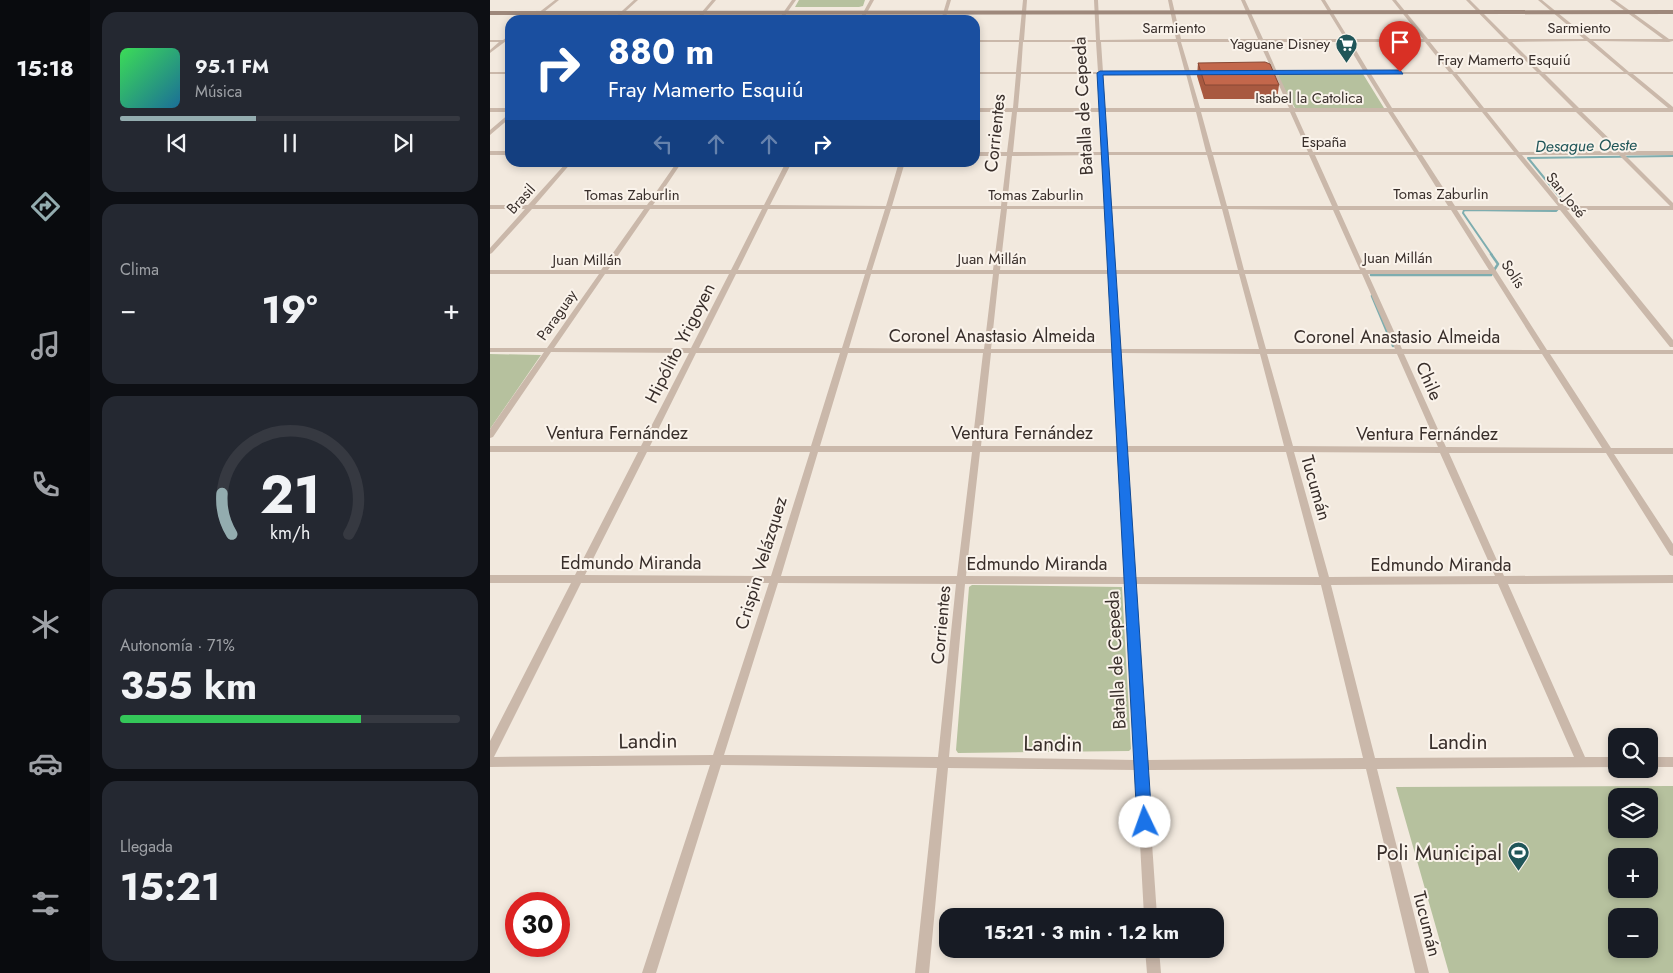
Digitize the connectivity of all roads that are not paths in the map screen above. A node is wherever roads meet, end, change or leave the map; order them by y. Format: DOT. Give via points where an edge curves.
graph roads {
  1 [pos="557,0"];
  2 [pos="636,0"];
  3 [pos="714,0"];
  4 [pos="794,0"];
  5 [pos="872,0"];
  6 [pos="949,0"];
  7 [pos="1025,0"];
  8 [pos="1096,0"];
  9 [pos="1170,0"];
  10 [pos="1243,0"];
  11 [pos="1323,0"];
  12 [pos="1394,0"];
  13 [pos="1468,0"];
  14 [pos="1540,0"];
  15 [pos="1612,0"];
  16 [pos="1622,7"];
  17 [pos="1673,7"];
  18 [pos="490,8"];
  19 [pos="547,8"];
  20 [pos="1550,8"];
  21 [pos="625,10"];
  22 [pos="705,10"];
  23 [pos="946,10"];
  24 [pos="1024,10"];
  25 [pos="1096,10"];
  26 [pos="1172,10"];
  27 [pos="1248,10"];
  28 [pos="1329,10"];
  29 [pos="1402,10"];
  30 [pos="1478,10"];
  31 [pos="787,11"];
  32 [pos="866,11"];
  33 [pos="1555,12"];
  34 [pos="1629,12"];
  35 [pos="1673,12"];
  36 [pos="490,13"];
  37 [pos="540,13"];
  38 [pos="537,15"];
  39 [pos="620,15"];
  40 [pos="701,15"];
  41 [pos="784,15"];
  42 [pos="864,15"];
  43 [pos="944,15"];
  44 [pos="490,41"];
  45 [pos="504,41"];
  46 [pos="980,41"];
  47 [pos="1021,41"];
  48 [pos="1098,41"];
  49 [pos="1179,41"];
  50 [pos="1262,41"];
  51 [pos="1348,41"];
  52 [pos="1427,41"];
  53 [pos="1509,41"];
  54 [pos="1589,41"];
  55 [pos="1671,42"];
  56 [pos="490,52"];
  57 [pos="1366,72"];
  58 [pos="1452,72"];
  59 [pos="490,73"];
  60 [pos="505,73"];
  61 [pos="980,73"];
  62 [pos="1018,73"];
  63 [pos="1100,73"];
  64 [pos="1194,73"];
  65 [pos="1266,73"];
  66 [pos="1276,73"];
  67 [pos="1541,73"];
  68 [pos="1627,73"];
  69 [pos="1673,73"];
  70 [pos="490,110"];
  71 [pos="505,110"];
  72 [pos="980,110"];
  73 [pos="1015,110"];
  74 [pos="1102,110"];
  75 [pos="1199,110"];
  76 [pos="1292,110"];
  77 [pos="1390,110"];
  78 [pos="1483,110"];
  79 [pos="1578,110"];
  80 [pos="1673,110"];
  81 [pos="505,120"];
  82 [pos="490,133"];
  83 [pos="490,153"];
  84 [pos="505,153"];
  85 [pos="1673,153"];
  86 [pos="980,154"];
  87 [pos="1009,154"];
  88 [pos="1105,154"];
  89 [pos="1419,154"];
  90 [pos="1517,154"];
  91 [pos="1621,154"];
  92 [pos="1211,155"];
  93 [pos="1312,155"];
  94 [pos="566,167"];
  95 [pos="677,167"];
  96 [pos="788,167"];
  97 [pos="900,167"];
  98 [pos="1452,206"];
  99 [pos="490,207"];
  100 [pos="530,207"];
  101 [pos="649,207"];
  102 [pos="1004,207"];
  103 [pos="1108,207"];
  104 [pos="1225,207"];
  105 [pos="1560,207"];
  106 [pos="1673,207"];
  107 [pos="767,208"];
  108 [pos="888,208"];
  109 [pos="1336,208"];
  110 [pos="490,252"];
  111 [pos="1364,271"];
  112 [pos="490,272"];
  113 [pos="603,272"];
  114 [pos="734,272"];
  115 [pos="869,272"];
  116 [pos="996,272"];
  117 [pos="1112,272"];
  118 [pos="1242,272"];
  119 [pos="1495,272"];
  120 [pos="1673,345"];
  121 [pos="490,350"];
  122 [pos="549,350"];
  123 [pos="694,351"];
  124 [pos="844,351"];
  125 [pos="986,351"];
  126 [pos="1116,351"];
  127 [pos="1264,352"];
  128 [pos="1400,352"];
  129 [pos="1546,352"];
  130 [pos="1673,352"];
  131 [pos="490,435"];
  132 [pos="490,449"];
  133 [pos="644,449"];
  134 [pos="977,449"];
  135 [pos="1122,449"];
  136 [pos="1288,449"];
  137 [pos="813,450"];
  138 [pos="1444,450"];
  139 [pos="1673,451"];
  140 [pos="1609,452"];
  141 [pos="1673,552"];
  142 [pos="490,579"];
  143 [pos="775,579"];
  144 [pos="1673,579"];
  145 [pos="578,580"];
  146 [pos="961,580"];
  147 [pos="1130,580"];
  148 [pos="1325,581"];
  149 [pos="1502,581"];
  150 [pos="490,753"];
  151 [pos="716,760"];
  152 [pos="490,762"];
  153 [pos="945,762"];
  154 [pos="1370,762"];
  155 [pos="1582,762"];
  156 [pos="1608,762"];
  157 [pos="1658,762"];
  158 [pos="1673,762"];
  159 [pos="1141,766"];
  160 [pos="1150,908"];
  161 [pos="1153,958"];
  162 [pos="649,973"];
  163 [pos="922,973"];
  164 [pos="1154,973"];
  165 [pos="1422,973"];
  1 -- 19 [label="street"];
  2 -- 21 [label="street"];
  3 -- 22 [label="street"];
  4 -- 31 [label="street"];
  5 -- 32 [label="street"];
  6 -- 23 [label="street"];
  7 -- 24 [label="street, Corrientes"];
  8 -- 25 [label="street, Batalla de Cepeda"];
  9 -- 26 [label="street, Tucumán"];
  10 -- 27 [label="street, Chile"];
  11 -- 28 [label="street, Solís"];
  12 -- 29 [label="street"];
  13 -- 30 [label="street"];
  14 -- 20 [label="street"];
  15 -- 16 [label="street"];
  16 -- 17 [label="street"];
  16 -- 20 [label="street"];
  16 -- 34 [label="street"];
  18 -- 19 [label="street"];
  19 -- 21 [label="street"];
  19 -- 37 [label="street"];
  20 -- 30 [label="street"];
  20 -- 33 [label="street"];
  21 -- 22 [label="street"];
  21 -- 37 [label="street"];
  21 -- 39 [label="street"];
  22 -- 31 [label="street"];
  22 -- 40 [label="street"];
  23 -- 24 [label="street"];
  23 -- 32 [label="street"];
  23 -- 43 [label="street"];
  24 -- 25 [label="street"];
  24 -- 47 [label="street, Corrientes"];
  25 -- 26 [label="street"];
  25 -- 48 [label="street, Batalla de Cepeda"];
  26 -- 27 [label="street"];
  26 -- 49 [label="street, Tucumán"];
  27 -- 28 [label="street"];
  27 -- 50 [label="street, Chile"];
  28 -- 29 [label="street"];
  28 -- 51 [label="street, Solís"];
  29 -- 30 [label="street"];
  29 -- 52 [label="street, San José"];
  30 -- 33 [label="street"];
  30 -- 53 [label="street"];
  31 -- 32 [label="street"];
  31 -- 41 [label="street"];
  32 -- 42 [label="street"];
  33 -- 34 [label="street"];
  33 -- 54 [label="street"];
  34 -- 35 [label="street"];
  34 -- 55 [label="street"];
  36 -- 37 [label="street"];
  37 -- 38 [label="street"];
  44 -- 45 [label="street"];
  45 -- 56 [label="street"];
  46 -- 47 [label="street, Sarmiento"];
  47 -- 48 [label="street, Sarmiento"];
  47 -- 62 [label="street, Corrientes"];
  48 -- 49 [label="street, Sarmiento"];
  48 -- 63 [label="street, Batalla de Cepeda"];
  49 -- 50 [label="street, Sarmiento"];
  49 -- 64 [label="street, Tucumán"];
  50 -- 51 [label="street, Sarmiento"];
  50 -- 66 [label="street, Chile"];
  51 -- 52 [label="street, Sarmiento"];
  51 -- 57 [label="street, Solís"];
  52 -- 53 [label="street, Sarmiento"];
  52 -- 58 [label="street, San José"];
  53 -- 54 [label="street, Sarmiento"];
  53 -- 67 [label="street"];
  54 -- 55 [label="street, Sarmiento"];
  54 -- 68 [label="street"];
  57 -- 58 [label="street, Fray Mamerto Esquiú"];
  57 -- 66 [label="street, Fray Mamerto Esquiú"];
  57 -- 77 [label="street, Solís"];
  58 -- 67 [label="street, Fray Mamerto Esquiú"];
  58 -- 78 [label="street, San José"];
  59 -- 60 [label="street"];
  61 -- 62 [label="street"];
  62 -- 63 [label="street"];
  62 -- 73 [label="street, Corrientes"];
  63 -- 64 [label="street"];
  63 -- 74 [label="street, Batalla de Cepeda"];
  64 -- 75 [label="street, Tucumán"];
  65 -- 66 [label="street, Fray Mamerto Esquiú"];
  66 -- 76 [label="street, Chile"];
  67 -- 68 [label="street, Fray Mamerto Esquiú"];
  67 -- 79 [label="street"];
  68 -- 69 [label="street, Fray Mamerto Esquiú"];
  68 -- 80 [label="street"];
  70 -- 71 [label="street"];
  72 -- 73 [label="street, Isabel la Catolica"];
  73 -- 74 [label="street, Isabel la Catolica"];
  73 -- 87 [label="street, Corrientes"];
  74 -- 75 [label="street, Isabel la Catolica"];
  74 -- 88 [label="street, Batalla de Cepeda"];
  75 -- 76 [label="street, Isabel la Catolica"];
  75 -- 92 [label="street, Tucumán"];
  76 -- 77 [label="street, Isabel la Catolica"];
  76 -- 93 [label="street, Chile"];
  77 -- 78 [label="street, Isabel la Catolica"];
  77 -- 89 [label="street, Solís"];
  78 -- 79 [label="street, Isabel la Catolica"];
  78 -- 90 [label="street, San José"];
  79 -- 80 [label="street, Isabel la Catolica"];
  79 -- 91 [label="street"];
  81 -- 82 [label="street"];
  83 -- 84 [label="street"];
  85 -- 91 [label="street, España"];
  86 -- 87 [label="street, España"];
  87 -- 88 [label="street, España"];
  87 -- 102 [label="street, Corrientes"];
  88 -- 92 [label="street, España"];
  88 -- 103 [label="street, Batalla de Cepeda"];
  89 -- 90 [label="street, España"];
  89 -- 93 [label="street, España"];
  89 -- 98 [label="street, Solís"];
  90 -- 91 [label="street, España"];
  90 -- 105 [label="street, San José"];
  91 -- 106 [label="street"];
  92 -- 93 [label="street, España"];
  92 -- 104 [label="street, Tucumán"];
  93 -- 109 [label="street, Chile"];
  94 -- 100 [label="street, Brasil"];
  95 -- 101 [label="street, Paraguay"];
  96 -- 107 [label="street, Hipólito Yrigoyen"];
  97 -- 108 [label="street, Crispin Velázquez"];
  98 -- 105 [label="street, Tomas Zaburlin"];
  98 -- 109 [label="street, Tomas Zaburlin"];
  98 -- 119 [label="street, Solís"];
  99 -- 100 [label="street, Tomas Zaburlin"];
  100 -- 101 [label="street, Tomas Zaburlin"];
  100 -- 110 [label="street, Brasil"];
  101 -- 107 [label="street, Tomas Zaburlin"];
  101 -- 113 [label="street, Paraguay"];
  102 -- 103 [label="street, Tomas Zaburlin"];
  102 -- 108 [label="street, Tomas Zaburlin"];
  102 -- 116 [label="street, Corrientes"];
  103 -- 104 [label="street, Tomas Zaburlin"];
  103 -- 117 [label="street, Batalla de Cepeda"];
  104 -- 109 [label="street, Tomas Zaburlin"];
  104 -- 118 [label="street, Tucumán"];
  105 -- 106 [label="street, Tomas Zaburlin"];
  105 -- 120 [label="street, San José"];
  107 -- 108 [label="street, Tomas Zaburlin"];
  107 -- 114 [label="street, Hipólito Yrigoyen"];
  108 -- 115 [label="street, Crispin Velázquez"];
  109 -- 111 [label="street, Chile"];
  111 -- 118 [label="street, Juan Millán"];
  111 -- 119 [label="street, Juan Millán"];
  111 -- 128 [label="street, Chile"];
  112 -- 113 [label="street, Juan Millán"];
  113 -- 114 [label="street, Juan Millán"];
  113 -- 122 [label="street, Paraguay"];
  114 -- 115 [label="street, Juan Millán"];
  114 -- 123 [label="street, Hipólito Yrigoyen"];
  115 -- 116 [label="street, Juan Millán"];
  115 -- 124 [label="street, Crispin Velázquez"];
  116 -- 117 [label="street, Juan Millán"];
  116 -- 125 [label="street, Corrientes"];
  117 -- 118 [label="street, Juan Millán"];
  117 -- 126 [label="street, Batalla de Cepeda"];
  118 -- 127 [label="street, Tucumán"];
  119 -- 129 [label="street, Solís"];
  121 -- 122 [label="street, Coronel Anastasio Almeida"];
  122 -- 123 [label="street, Coronel Anastasio Almeida"];
  122 -- 131 [label="street, Paraguay"];
  123 -- 124 [label="street, Coronel Anastasio Almeida"];
  123 -- 133 [label="street, Hipólito Yrigoyen"];
  124 -- 125 [label="street, Coronel Anastasio Almeida"];
  124 -- 137 [label="street, Crispin Velázquez"];
  125 -- 126 [label="street, Coronel Anastasio Almeida"];
  125 -- 134 [label="street, Corrientes"];
  126 -- 127 [label="street, Coronel Anastasio Almeida"];
  126 -- 135 [label="street, Batalla de Cepeda"];
  127 -- 128 [label="street, Coronel Anastasio Almeida"];
  127 -- 136 [label="street, Tucumán"];
  128 -- 129 [label="street, Coronel Anastasio Almeida"];
  128 -- 138 [label="street, Chile"];
  129 -- 130 [label="street, Coronel Anastasio Almeida"];
  129 -- 140 [label="street, Solís"];
  132 -- 133 [label="street, Ventura Fernández"];
  133 -- 137 [label="street, Ventura Fernández"];
  133 -- 145 [label="street, Hipólito Yrigoyen"];
  134 -- 135 [label="street, Ventura Fernández"];
  134 -- 137 [label="street, Ventura Fernández"];
  134 -- 146 [label="street, Corrientes"];
  135 -- 136 [label="street, Ventura Fernández"];
  135 -- 147 [label="street, Batalla de Cepeda"];
  136 -- 138 [label="street, Ventura Fernández"];
  136 -- 148 [label="street, Tucumán"];
  137 -- 143 [label="street, Crispin Velázquez"];
  138 -- 140 [label="street, Ventura Fernández"];
  138 -- 149 [label="street, Chile"];
  139 -- 140 [label="street, Ventura Fernández"];
  140 -- 141 [label="street, Solís"];
  142 -- 145 [label="street, Edmundo Miranda"];
  143 -- 145 [label="street, Edmundo Miranda"];
  143 -- 146 [label="street, Edmundo Miranda"];
  143 -- 151 [label="street, Crispin Velázquez"];
  144 -- 149 [label="street, Edmundo Miranda"];
  145 -- 150 [label="street, Hipólito Yrigoyen"];
  146 -- 147 [label="street, Edmundo Miranda"];
  146 -- 153 [label="street, Corrientes"];
  147 -- 148 [label="street, Edmundo Miranda"];
  147 -- 159 [label="street, Batalla de Cepeda"];
  148 -- 149 [label="street, Edmundo Miranda"];
  148 -- 154 [label="street, Tucumán"];
  149 -- 155 [label="street, Chile"];
  151 -- 152 [label="street, Landin"];
  151 -- 153 [label="street, Landin"];
  151 -- 162 [label="street, Crispin Velázquez"];
  153 -- 159 [label="street, Landin"];
  153 -- 163 [label="street, Corrientes"];
  154 -- 155 [label="street, Landin"];
  154 -- 159 [label="street, Landin"];
  154 -- 165 [label="street, Tucumán"];
  155 -- 156 [label="street, Landin"];
  157 -- 158 [label="street"];
  159 -- 160 [label="street, Batalla de Cepeda"];
  161 -- 164 [label="street"];
}
